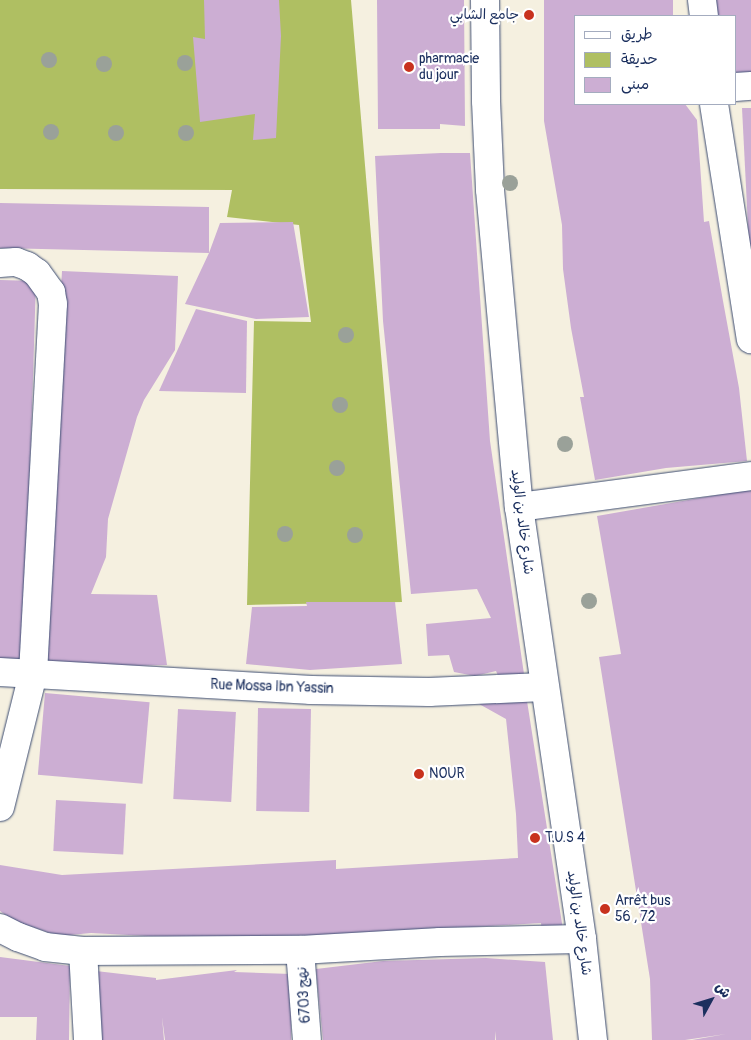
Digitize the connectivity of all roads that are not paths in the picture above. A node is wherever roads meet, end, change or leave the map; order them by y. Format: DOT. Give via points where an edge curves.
graph roads {
  1 [pos="485,0"];
  2 [pos="702,0"];
  3 [pos="704,15"];
  4 [pos="751,86"];
  5 [pos="736,87"];
  6 [pos="714,105"];
  7 [pos="0,263"];
  8 [pos="748,292"];
  9 [pos="751,339"];
  10 [pos="751,476"];
  11 [pos="519,507"];
  12 [pos="0,672"];
  13 [pos="33,674"];
  14 [pos="544,687"];
  15 [pos="0,807"];
  16 [pos="0,928"];
  17 [pos="582,938"];
  18 [pos="300,950"];
  19 [pos="83,951"];
  20 [pos="88,1040"];
  21 [pos="307,1040"];
  22 [pos="593,1040"];
  1 -- 11 [label="street, شارع خالد بن الوليد" via="490,190"];
  2 -- 3 [label="street"];
  4 -- 5 [label="street"];
  6 -- 8 [label="street"];
  7 -- 13 [label="street" via="16,262 38,273 51,292 53,304"];
  8 -- 9 [label="street"];
  10 -- 11 [label="street"];
  11 -- 14 [label="street, شارع خالد بن الوليد"];
  12 -- 13 [label="street, Rue Mossa Ibn Yassin"];
  13 -- 14 [label="street, Rue Mossa Ibn Yassin" via="321,690 429,692"];
  13 -- 15 [label="street"];
  14 -- 17 [label="street, شارع خالد بن الوليد"];
  16 -- 19 [label="street" via="45,947"];
  17 -- 18 [label="street"];
  17 -- 22 [label="street, شارع خالد بن الوليد"];
  18 -- 19 [label="street"];
  18 -- 21 [label="street, نهج 6703"];
  19 -- 20 [label="street"];
}
